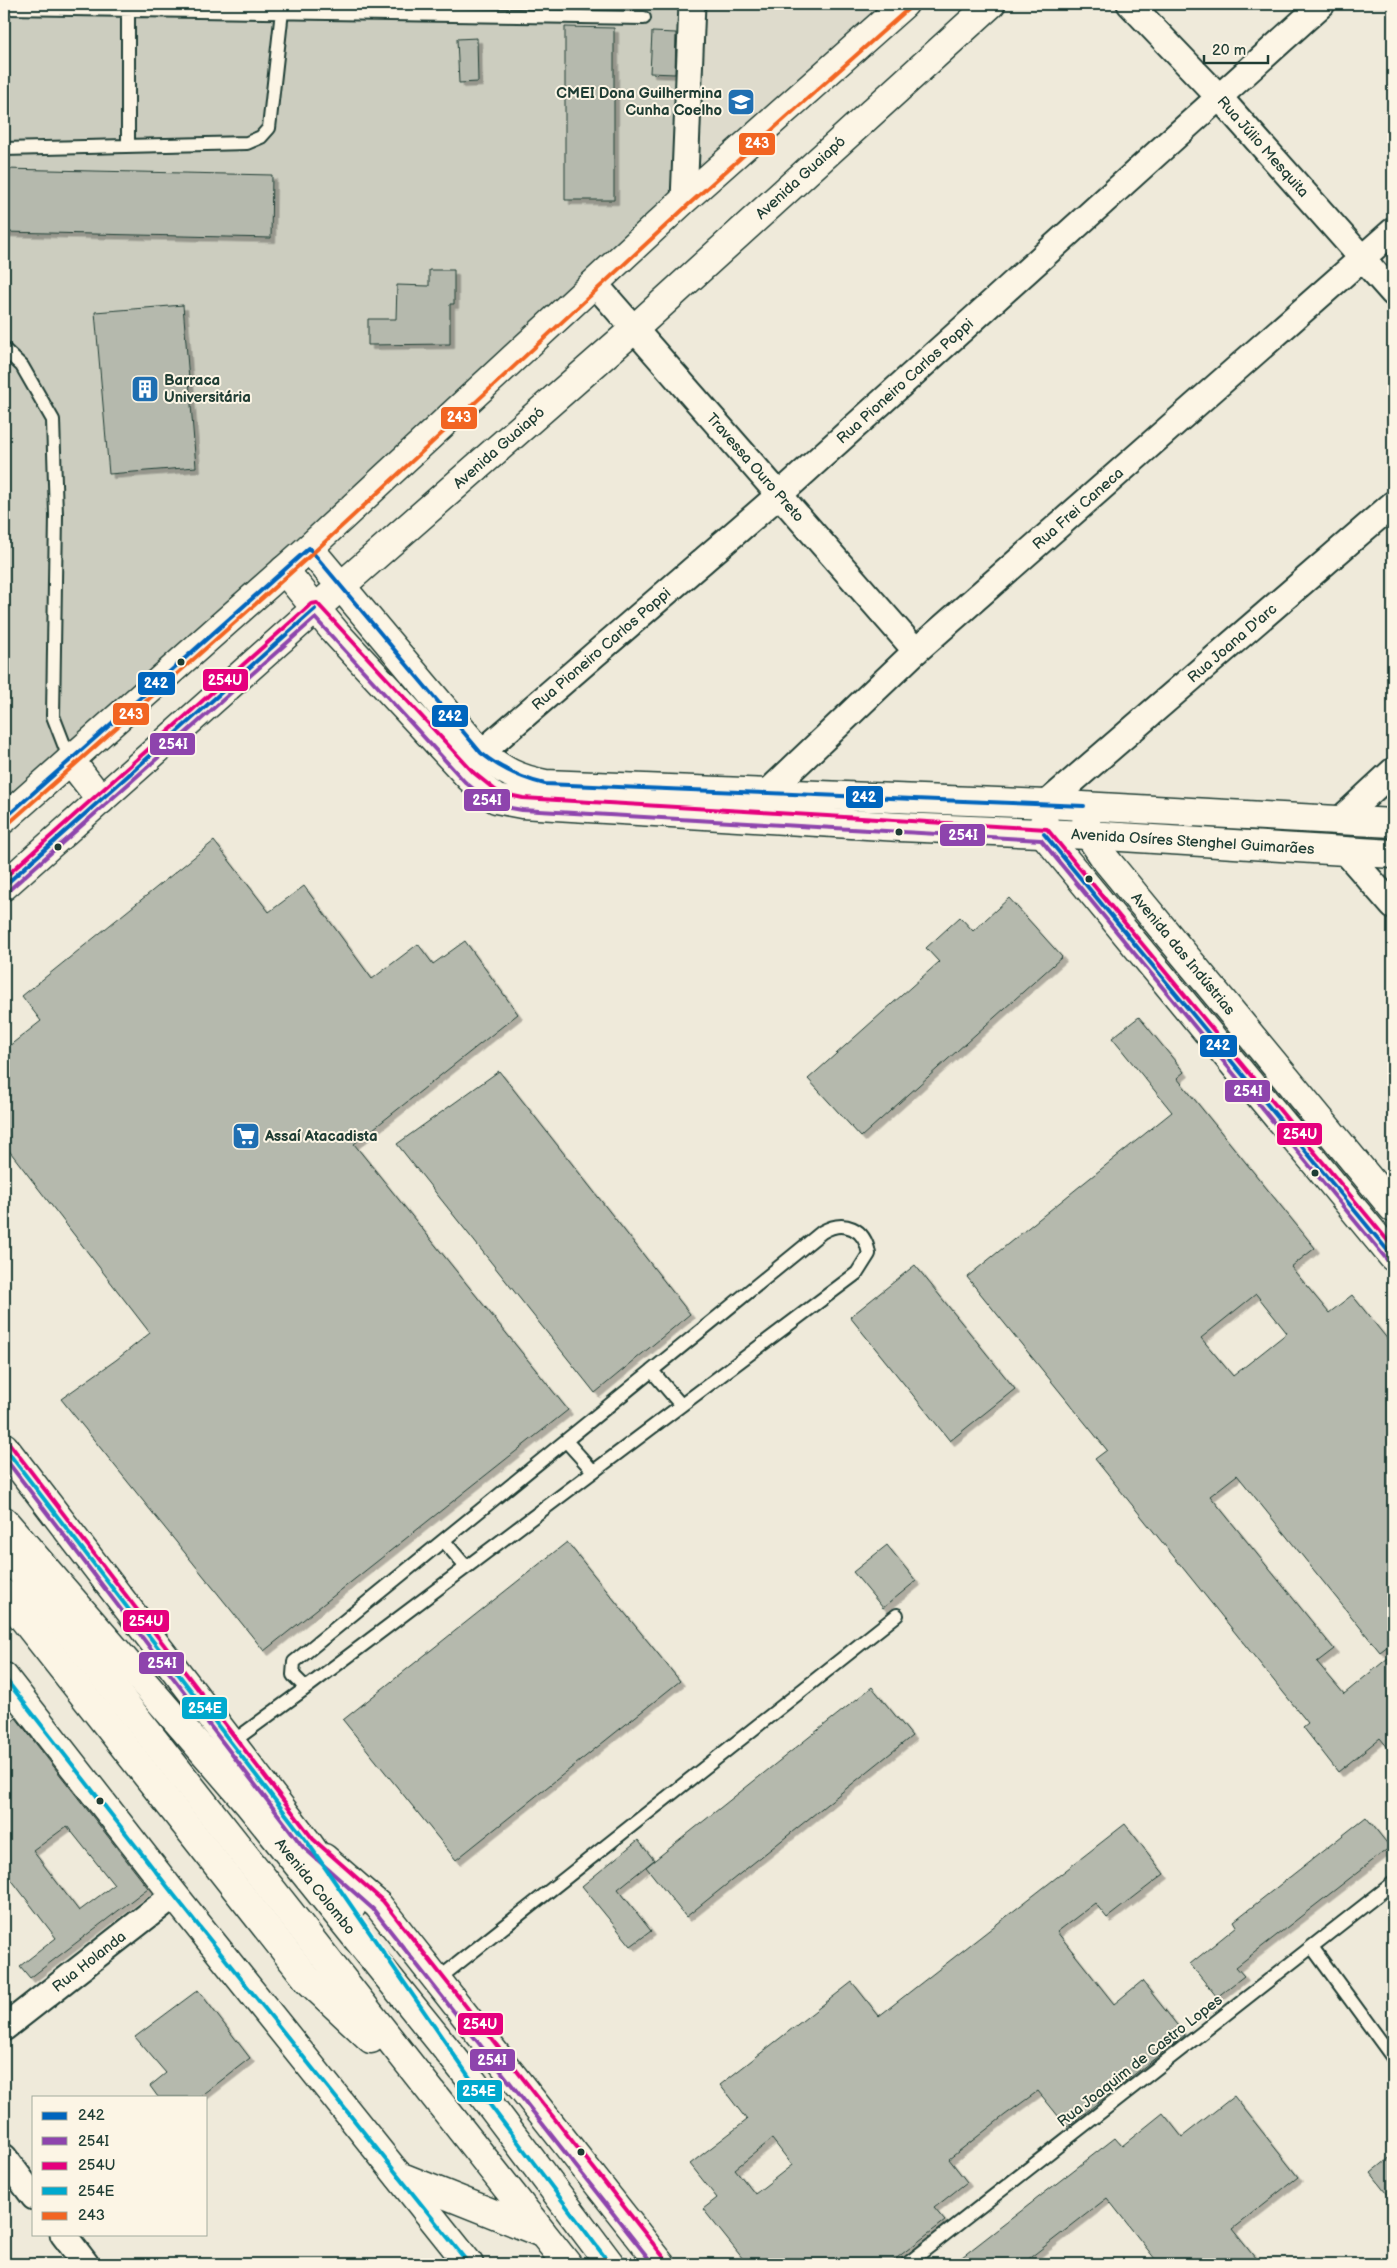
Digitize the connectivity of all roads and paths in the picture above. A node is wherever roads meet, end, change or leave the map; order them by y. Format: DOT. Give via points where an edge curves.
graph roads {
  1 [pos="692,4"];
  2 [pos="904,4"];
  3 [pos="991,4"];
  4 [pos="1130,4"];
  5 [pos="1322,4"];
  6 [pos="128,7"];
  7 [pos="7,11"];
  8 [pos="282,11"];
  9 [pos="644,18"];
  10 [pos="1219,97"];
  11 [pos="128,146"];
  12 [pos="4,149"];
  13 [pos="684,200"];
  14 [pos="1393,231"];
  15 [pos="1362,259"];
  16 [pos="594,284"];
  17 [pos="1393,293"];
  18 [pos="633,330"];
  19 [pos="4,348"];
  20 [pos="778,495"];
  21 [pos="1393,504"];
  22 [pos="309,548"];
  23 [pos="284,570"];
  24 [pos="341,586"];
  25 [pos="315,609"];
  26 [pos="916,651"];
  27 [pos="481,753"];
  28 [pos="70,760"];
  29 [pos="1393,771"];
  30 [pos="1071,781"];
  31 [pos="768,792"];
  32 [pos="102,800"];
  33 [pos="1046,804"];
  34 [pos="1084,806"];
  35 [pos="4,819"];
  36 [pos="1340,820"];
  37 [pos="1393,823"];
  38 [pos="1044,834"];
  39 [pos="1088,836"];
  40 [pos="1344,850"];
  41 [pos="1393,854"];
  42 [pos="4,886"];
  43 [pos="1393,906"];
  44 [pos="1393,1208"];
  45 [pos="1389,1243"];
  46 [pos="652,1371"];
  47 [pos="681,1405"];
  48 [pos="566,1441"];
  49 [pos="4,1447"];
  50 [pos="593,1471"];
  51 [pos="4,1521"];
  52 [pos="444,1541"];
  53 [pos="4,1550"];
  54 [pos="466,1568"];
  55 [pos="4,1594"];
  56 [pos="897,1616"];
  57 [pos="4,1677"];
  58 [pos="306,1688"];
  59 [pos="231,1743"];
  60 [pos="308,1843"];
  61 [pos="1393,1883"];
  62 [pos="174,1895"];
  63 [pos="1312,1947"];
  64 [pos="437,1980"];
  65 [pos="4,2028"];
  66 [pos="1393,2058"];
  67 [pos="472,2081"];
  68 [pos="438,2103"];
  69 [pos="4,2157"];
  70 [pos="399,2176"];
  71 [pos="32,2193"];
  72 [pos="543,2234"];
  73 [pos="65,2236"];
  74 [pos="86,2264"];
  75 [pos="469,2264"];
  76 [pos="567,2264"];
  77 [pos="610,2264"];
  78 [pos="661,2264"];
  79 [pos="907,2264"];
  1 -- 13 [label="street"];
  2 -- 13 [label="main road"];
  3 -- 18 [label="main road, Avenida Guaiapó"];
  4 -- 10 [label="street, Rua Júlio Mesquita"];
  5 -- 10 [label="street, Rua Pioneiro Carlos Poppi"];
  6 -- 7 [label="lane"];
  6 -- 8 [label="lane"];
  6 -- 11 [label="lane"];
  8 -- 9 [label="lane"];
  8 -- 11 [label="lane" via="269,128 261,137 247,143"];
  10 -- 15 [label="street, Rua Júlio Mesquita"];
  10 -- 20 [label="street, Rua Pioneiro Carlos Poppi"];
  11 -- 12 [label="lane"];
  13 -- 16 [label="main road"];
  14 -- 15 [label="street, Rua Frei Caneca"];
  15 -- 17 [label="street, Rua Júlio Mesquita"];
  15 -- 26 [label="street, Rua Frei Caneca"];
  16 -- 18 [label="street, Travessa Ouro Preto"];
  16 -- 22 [label="main road"];
  18 -- 20 [label="street, Travessa Ouro Preto"];
  18 -- 24 [label="main road, Avenida Guaiapó"];
  19 -- 28 [label="lane" via="22,366 53,420 56,515 52,716"];
  20 -- 26 [label="street, Travessa Ouro Preto"];
  20 -- 27 [label="street, Rua Pioneiro Carlos Poppi"];
  21 -- 30 [label="street, Rua Joana D'arc"];
  22 -- 23 [label="main road"];
  22 -- 24 [label="main road, Avenida Osíres Stenghel Guimarães"];
  23 -- 25 [label="main road, Avenida Osíres Stenghel Guimarães"];
  23 -- 28 [label="main road"];
  24 -- 25 [label="main road, Avenida Guaiapó"];
  24 -- 27 [label="main road, Avenida Osíres Stenghel Guimarães"];
  25 -- 32 [label="main road, Avenida Guaiapó"];
  25 -- 38 [label="main road, Avenida Osíres Stenghel Guimarães" via="470,778 496,799 522,804"];
  26 -- 31 [label="street, Rua Frei Caneca"];
  27 -- 31 [label="main road, Avenida Osíres Stenghel Guimarães" via="519,778 546,784"];
  28 -- 32 [label="main road"];
  28 -- 35 [label="main road"];
  29 -- 36 [label="street"];
  30 -- 33 [label="street, Rua Joana D'arc"];
  30 -- 34 [label="street"];
  31 -- 33 [label="main road, Avenida Osíres Stenghel Guimarães"];
  32 -- 42 [label="main road, Avenida Guaiapó"];
  33 -- 34 [label="main road, Avenida Osíres Stenghel Guimarães"];
  33 -- 38 [label="main road"];
  34 -- 36 [label="main road, Avenida Osíres Stenghel Guimarães"];
  34 -- 39 [label="main road"];
  36 -- 37 [label="main road, Avenida Osíres Stenghel Guimarães"];
  38 -- 39 [label="main road, Avenida Osíres Stenghel Guimarães"];
  38 -- 45 [label="main road, Avenida das Indústrias"];
  39 -- 40 [label="main road, Avenida Osíres Stenghel Guimarães"];
  39 -- 44 [label="main road, Avenida das Indústrias"];
  40 -- 41 [label="main road, Avenida Osíres Stenghel Guimarães"];
  40 -- 43 [label="street"];
  46 -- 47 [label="lane"];
  46 -- 47 [label="lane" via="833,1225 855,1229 867,1242 869,1254 857,1272"];
  46 -- 48 [label="lane"];
  47 -- 50 [label="lane"];
  48 -- 50 [label="lane"];
  48 -- 52 [label="lane"];
  49 -- 59 [label="main road"];
  50 -- 54 [label="lane"];
  51 -- 67 [label="main road, Avenida Colombo" via="248,1803"];
  52 -- 54 [label="lane"];
  52 -- 58 [label="lane" via="294,1662 293,1675"];
  53 -- 68 [label="main road"];
  54 -- 58 [label="lane"];
  55 -- 68 [label="main road" via="308,1980"];
  56 -- 64 [label="lane"];
  57 -- 62 [label="main road"];
  58 -- 59 [label="lane"];
  59 -- 60 [label="main road"];
  60 -- 64 [label="main road" via="378,1905"];
  60 -- 67 [label="main road"];
  61 -- 63 [label="lane, Rua Joaquim de Castro Lopes"];
  62 -- 65 [label="street, Rua Holanda"];
  62 -- 70 [label="main road"];
  63 -- 66 [label="lane"];
  63 -- 79 [label="lane, Rua Joaquim de Castro Lopes"];
  64 -- 78 [label="main road"];
  67 -- 77 [label="main road, Avenida Colombo"];
  68 -- 72 [label="main road"];
  69 -- 71 [label="street"];
  70 -- 72 [label="main road"];
  70 -- 75 [label="main road"];
  72 -- 76 [label="main road"];
  73 -- 74 [label="street"];
}
